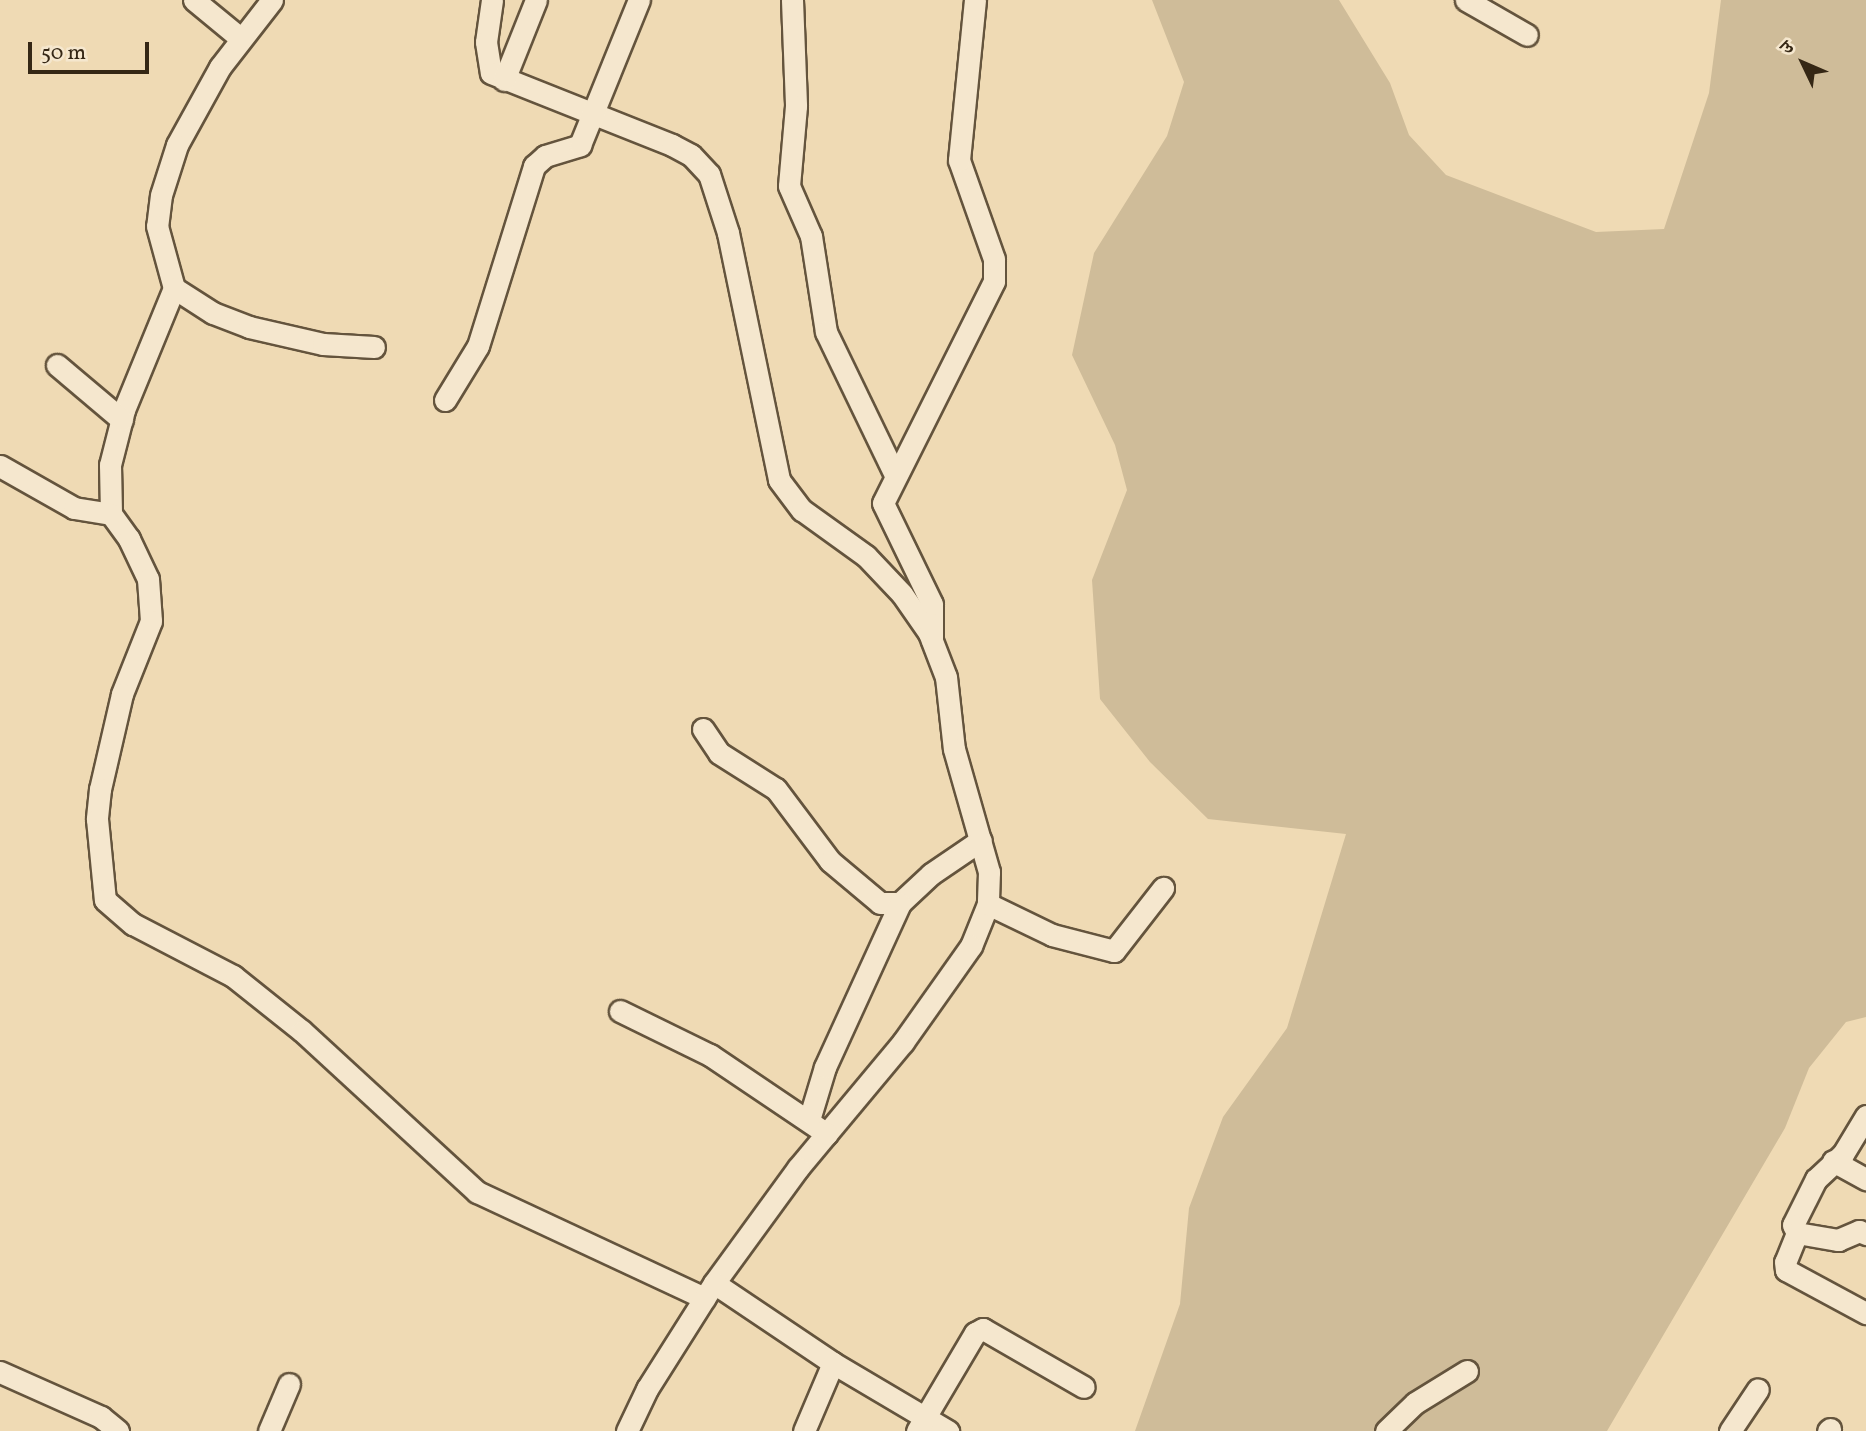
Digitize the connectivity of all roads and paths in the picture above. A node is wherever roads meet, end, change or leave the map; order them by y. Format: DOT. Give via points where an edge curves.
graph roads {
  1 [pos="194,0"];
  2 [pos="272,0"];
  3 [pos="492,0"];
  4 [pos="536,0"];
  5 [pos="639,0"];
  6 [pos="792,0"];
  7 [pos="975,0"];
  8 [pos="1466,0"];
  9 [pos="1527,35"];
  10 [pos="239,37"];
  11 [pos="504,80"];
  12 [pos="592,113"];
  13 [pos="174,288"];
  14 [pos="374,347"];
  15 [pos="57,365"];
  16 [pos="445,400"];
  17 [pos="122,421"];
  18 [pos="0,466"];
  19 [pos="895,475"];
  20 [pos="111,514"];
  21 [pos="932,640"];
  22 [pos="703,729"];
  23 [pos="981,840"];
  24 [pos="1163,888"];
  25 [pos="900,903"];
  26 [pos="988,904"];
  27 [pos="620,1011"];
  28 [pos="1866,1116"];
  29 [pos="808,1120"];
  30 [pos="827,1134"];
  31 [pos="1833,1161"];
  32 [pos="1866,1179"];
  33 [pos="1797,1233"];
  34 [pos="1866,1234"];
  35 [pos="709,1291"];
  36 [pos="1866,1313"];
  37 [pos="833,1363"];
  38 [pos="1467,1371"];
  39 [pos="0,1372"];
  40 [pos="289,1384"];
  41 [pos="1084,1387"];
  42 [pos="1758,1389"];
  43 [pos="920,1424"];
  44 [pos="118,1431"];
  45 [pos="269,1431"];
  46 [pos="627,1431"];
  47 [pos="804,1431"];
  48 [pos="948,1431"];
  49 [pos="1386,1431"];
  50 [pos="1730,1431"];
  1 -- 10 [label="street"];
  2 -- 10 [label="street"];
  3 -- 11 [label="street" via="486,62 491,73"];
  4 -- 11 [label="street"];
  5 -- 12 [label="street"];
  6 -- 19 [label="street" via="796,106 789,186 811,236 826,332 851,393"];
  7 -- 19 [label="street" via="959,160 994,259 994,281"];
  8 -- 9 [label="street"];
  10 -- 13 [label="street" via="185,128 161,195 157,226"];
  11 -- 12 [label="street"];
  12 -- 16 [label="street" via="580,145 545,156 534,166 478,345"];
  12 -- 21 [label="street" via="672,145 691,155 709,174 728,233 779,480 802,510 866,556 902,594"];
  13 -- 14 [label="street" via="213,313 249,327 323,344"];
  13 -- 17 [label="street"];
  15 -- 17 [label="street"];
  17 -- 20 [label="street" via="110,466"];
  18 -- 20 [label="street" via="74,508"];
  19 -- 21 [label="street" via="884,509 932,604"];
  20 -- 35 [label="street" via="130,539 148,579 151,621 122,694 100,789 97,819 105,900 133,924 233,976 292,1023 477,1192"];
  21 -- 23 [label="street" via="946,677 960,775"];
  22 -- 25 [label="street" via="719,753 775,789 840,870 880,902"];
  23 -- 25 [label="street" via="938,869"];
  23 -- 26 [label="street" via="989,872"];
  24 -- 26 [label="street" via="1114,951 1052,934"];
  25 -- 29 [label="street" via="825,1068"];
  26 -- 30 [label="street" via="971,946 949,978"];
  27 -- 29 [label="street" via="710,1055"];
  28 -- 31 [label="street" via="1846,1150"];
  29 -- 30 [label="street"];
  30 -- 35 [label="street"];
  31 -- 32 [label="street"];
  31 -- 33 [label="street" via="1816,1179 1794,1222"];
  33 -- 34 [label="street" via="1844,1240 1856,1231"];
  33 -- 36 [label="street" via="1784,1262 1786,1270"];
  35 -- 37 [label="street"];
  35 -- 46 [label="street" via="647,1389"];
  37 -- 43 [label="street"];
  37 -- 47 [label="street"];
  38 -- 49 [label="street" via="1415,1403"];
  39 -- 44 [label="street" via="101,1417"];
  40 -- 45 [label="street"];
  41 -- 43 [label="street" via="984,1329 975,1333"];
  42 -- 50 [label="street"];
  43 -- 48 [label="street"];
}
